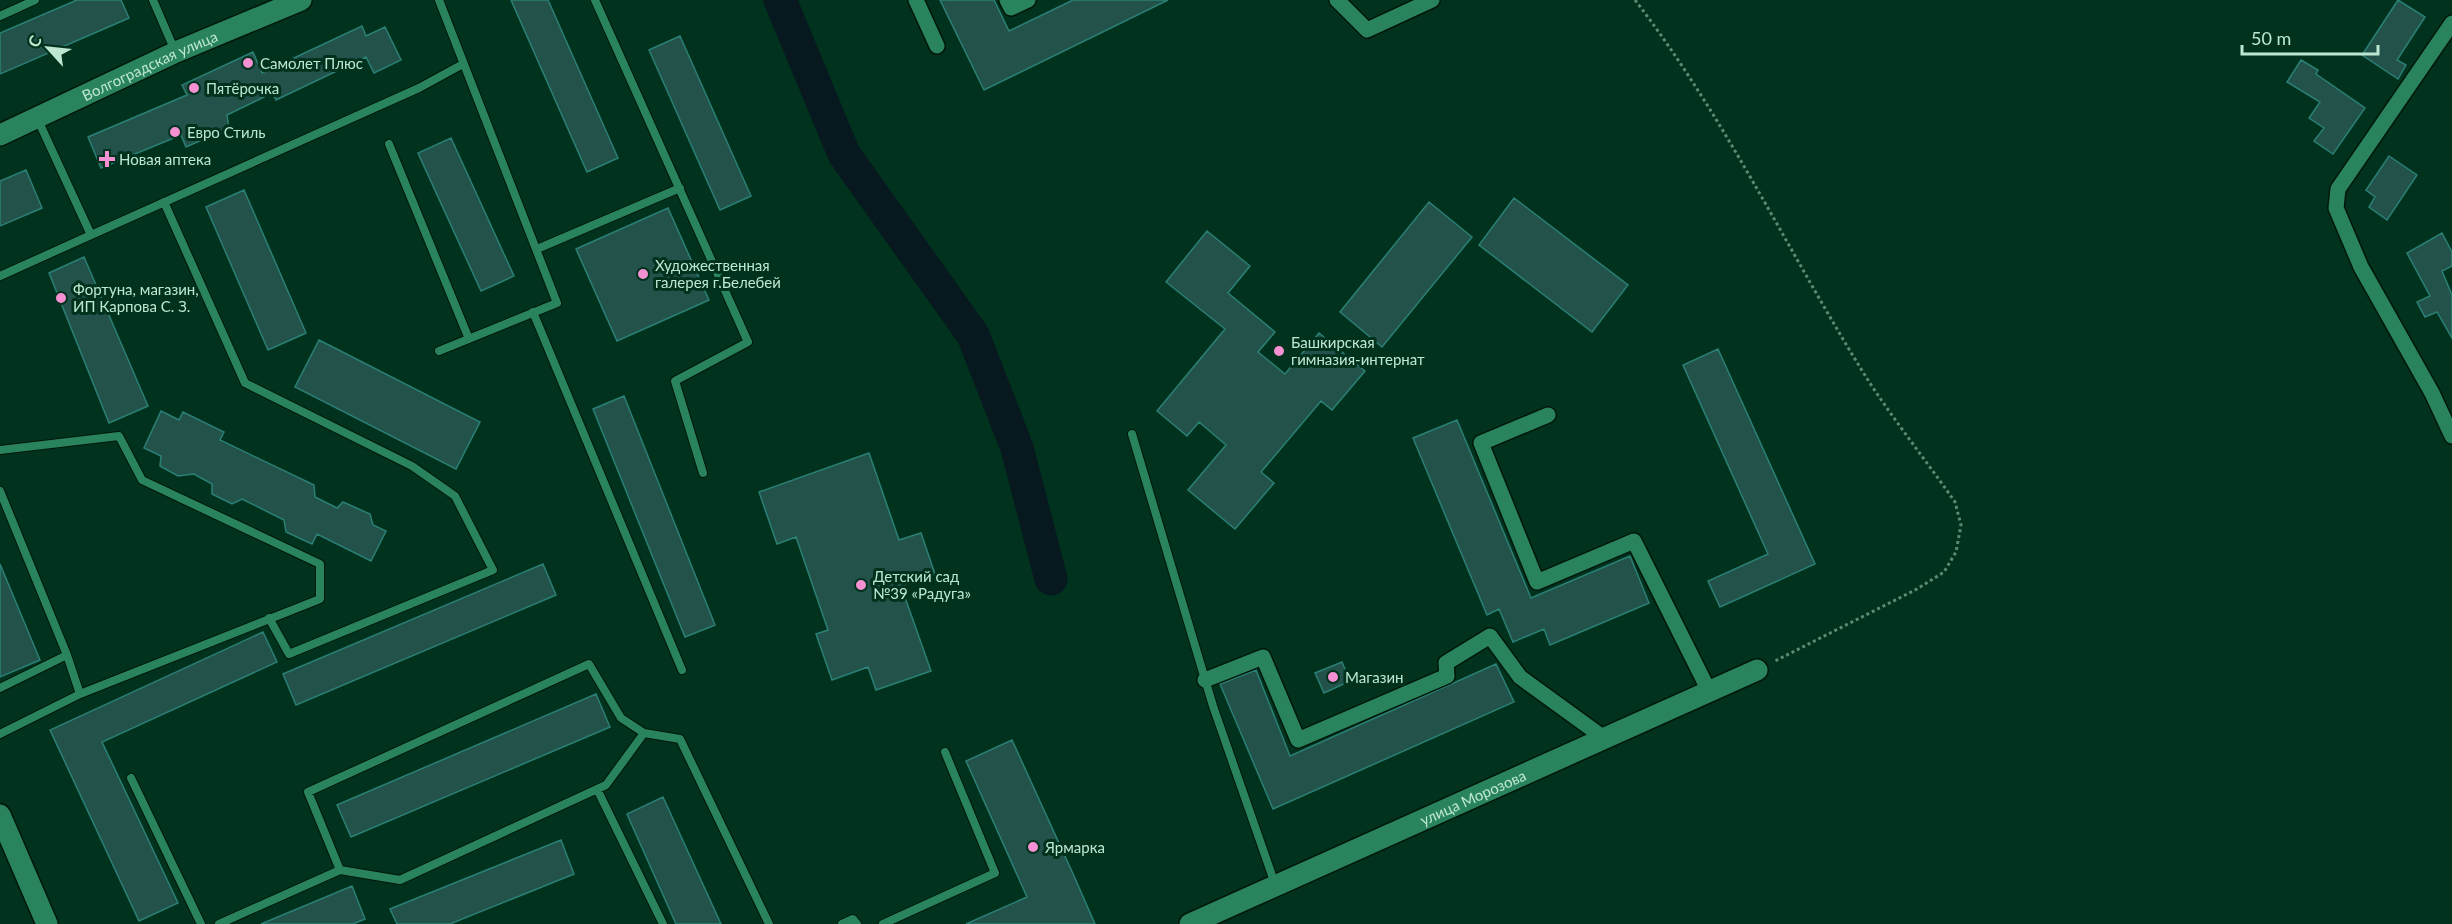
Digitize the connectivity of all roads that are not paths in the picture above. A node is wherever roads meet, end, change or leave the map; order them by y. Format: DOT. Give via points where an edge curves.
graph roads {
  1 [pos="35,0"];
  2 [pos="153,0"];
  3 [pos="301,0"];
  4 [pos="439,0"];
  5 [pos="595,0"];
  6 [pos="915,0"];
  7 [pos="1007,0"];
  8 [pos="1028,0"];
  9 [pos="1337,0"];
  10 [pos="1432,0"];
  11 [pos="0,16"];
  12 [pos="2452,23"];
  13 [pos="937,46"];
  14 [pos="176,52"];
  15 [pos="463,64"];
  16 [pos="38,119"];
  17 [pos="0,135"];
  18 [pos="389,144"];
  19 [pos="680,188"];
  20 [pos="164,202"];
  21 [pos="91,235"];
  22 [pos="537,249"];
  23 [pos="0,276"];
  24 [pos="533,312"];
  25 [pos="469,339"];
  26 [pos="439,351"];
  27 [pos="1548,415"];
  28 [pos="1132,434"];
  29 [pos="2452,436"];
  30 [pos="0,450"];
  31 [pos="703,473"];
  32 [pos="0,492"];
  33 [pos="269,618"];
  34 [pos="67,655"];
  35 [pos="682,670"];
  36 [pos="1757,670"];
  37 [pos="1205,680"];
  38 [pos="0,688"];
  39 [pos="1709,691"];
  40 [pos="80,694"];
  41 [pos="644,733"];
  42 [pos="0,734"];
  43 [pos="1604,738"];
  44 [pos="945,752"];
  45 [pos="131,778"];
  46 [pos="597,789"];
  47 [pos="0,815"];
  48 [pos="340,870"];
  49 [pos="1275,886"];
  50 [pos="47,924"];
  51 [pos="201,924"];
  52 [pos="219,924"];
  53 [pos="663,924"];
  54 [pos="769,924"];
  55 [pos="842,924"];
  56 [pos="857,924"];
  57 [pos="883,924"];
  58 [pos="1190,924"];
  1 -- 11 [label="lane"];
  2 -- 14 [label="lane"];
  3 -- 14 [label="street, Волгоградская улица"];
  4 -- 15 [label="lane"];
  5 -- 19 [label="lane"];
  6 -- 13 [label="street"];
  7 -- 8 [label="street" via="1011,8"];
  9 -- 10 [label="street" via="1367,30"];
  12 -- 29 [label="street" via="2338,189 2336,208 2361,267"];
  14 -- 16 [label="street, Волгоградская улица"];
  15 -- 20 [label="lane" via="419,88"];
  15 -- 22 [label="lane"];
  16 -- 17 [label="street, Волгоградская улица"];
  16 -- 21 [label="lane"];
  18 -- 25 [label="lane"];
  19 -- 22 [label="lane"];
  19 -- 31 [label="lane" via="748,342 675,381"];
  20 -- 21 [label="lane"];
  20 -- 33 [label="lane" via="245,383 412,466 455,496 493,570 289,654"];
  21 -- 23 [label="lane"];
  22 -- 24 [label="lane" via="557,303"];
  24 -- 25 [label="lane"];
  24 -- 35 [label="lane"];
  25 -- 26 [label="lane"];
  27 -- 39 [label="street" via="1481,443 1537,582 1634,541"];
  28 -- 37 [label="lane"];
  30 -- 33 [label="lane" via="119,436 142,480 320,564 320,599"];
  32 -- 34 [label="lane"];
  33 -- 40 [label="lane"];
  34 -- 38 [label="lane"];
  34 -- 40 [label="lane"];
  36 -- 39 [label="street, улица Морозова"];
  37 -- 43 [label="street" via="1263,657 1298,740 1447,676 1446,663 1490,636 1520,677"];
  37 -- 49 [label="lane"];
  39 -- 43 [label="street, улица Морозова"];
  40 -- 42 [label="lane"];
  41 -- 46 [label="lane" via="606,785"];
  41 -- 48 [label="lane" via="621,718 589,664 308,792"];
  41 -- 54 [label="lane" via="680,739"];
  43 -- 49 [label="street, улица Морозова"];
  44 -- 57 [label="lane" via="995,873"];
  45 -- 51 [label="lane"];
  46 -- 48 [label="lane" via="400,880"];
  46 -- 53 [label="lane"];
  47 -- 50 [label="street"];
  48 -- 52 [label="lane"];
  49 -- 58 [label="street, улица Морозова"];
  55 -- 56 [label="lane" via="853,920"];
}
